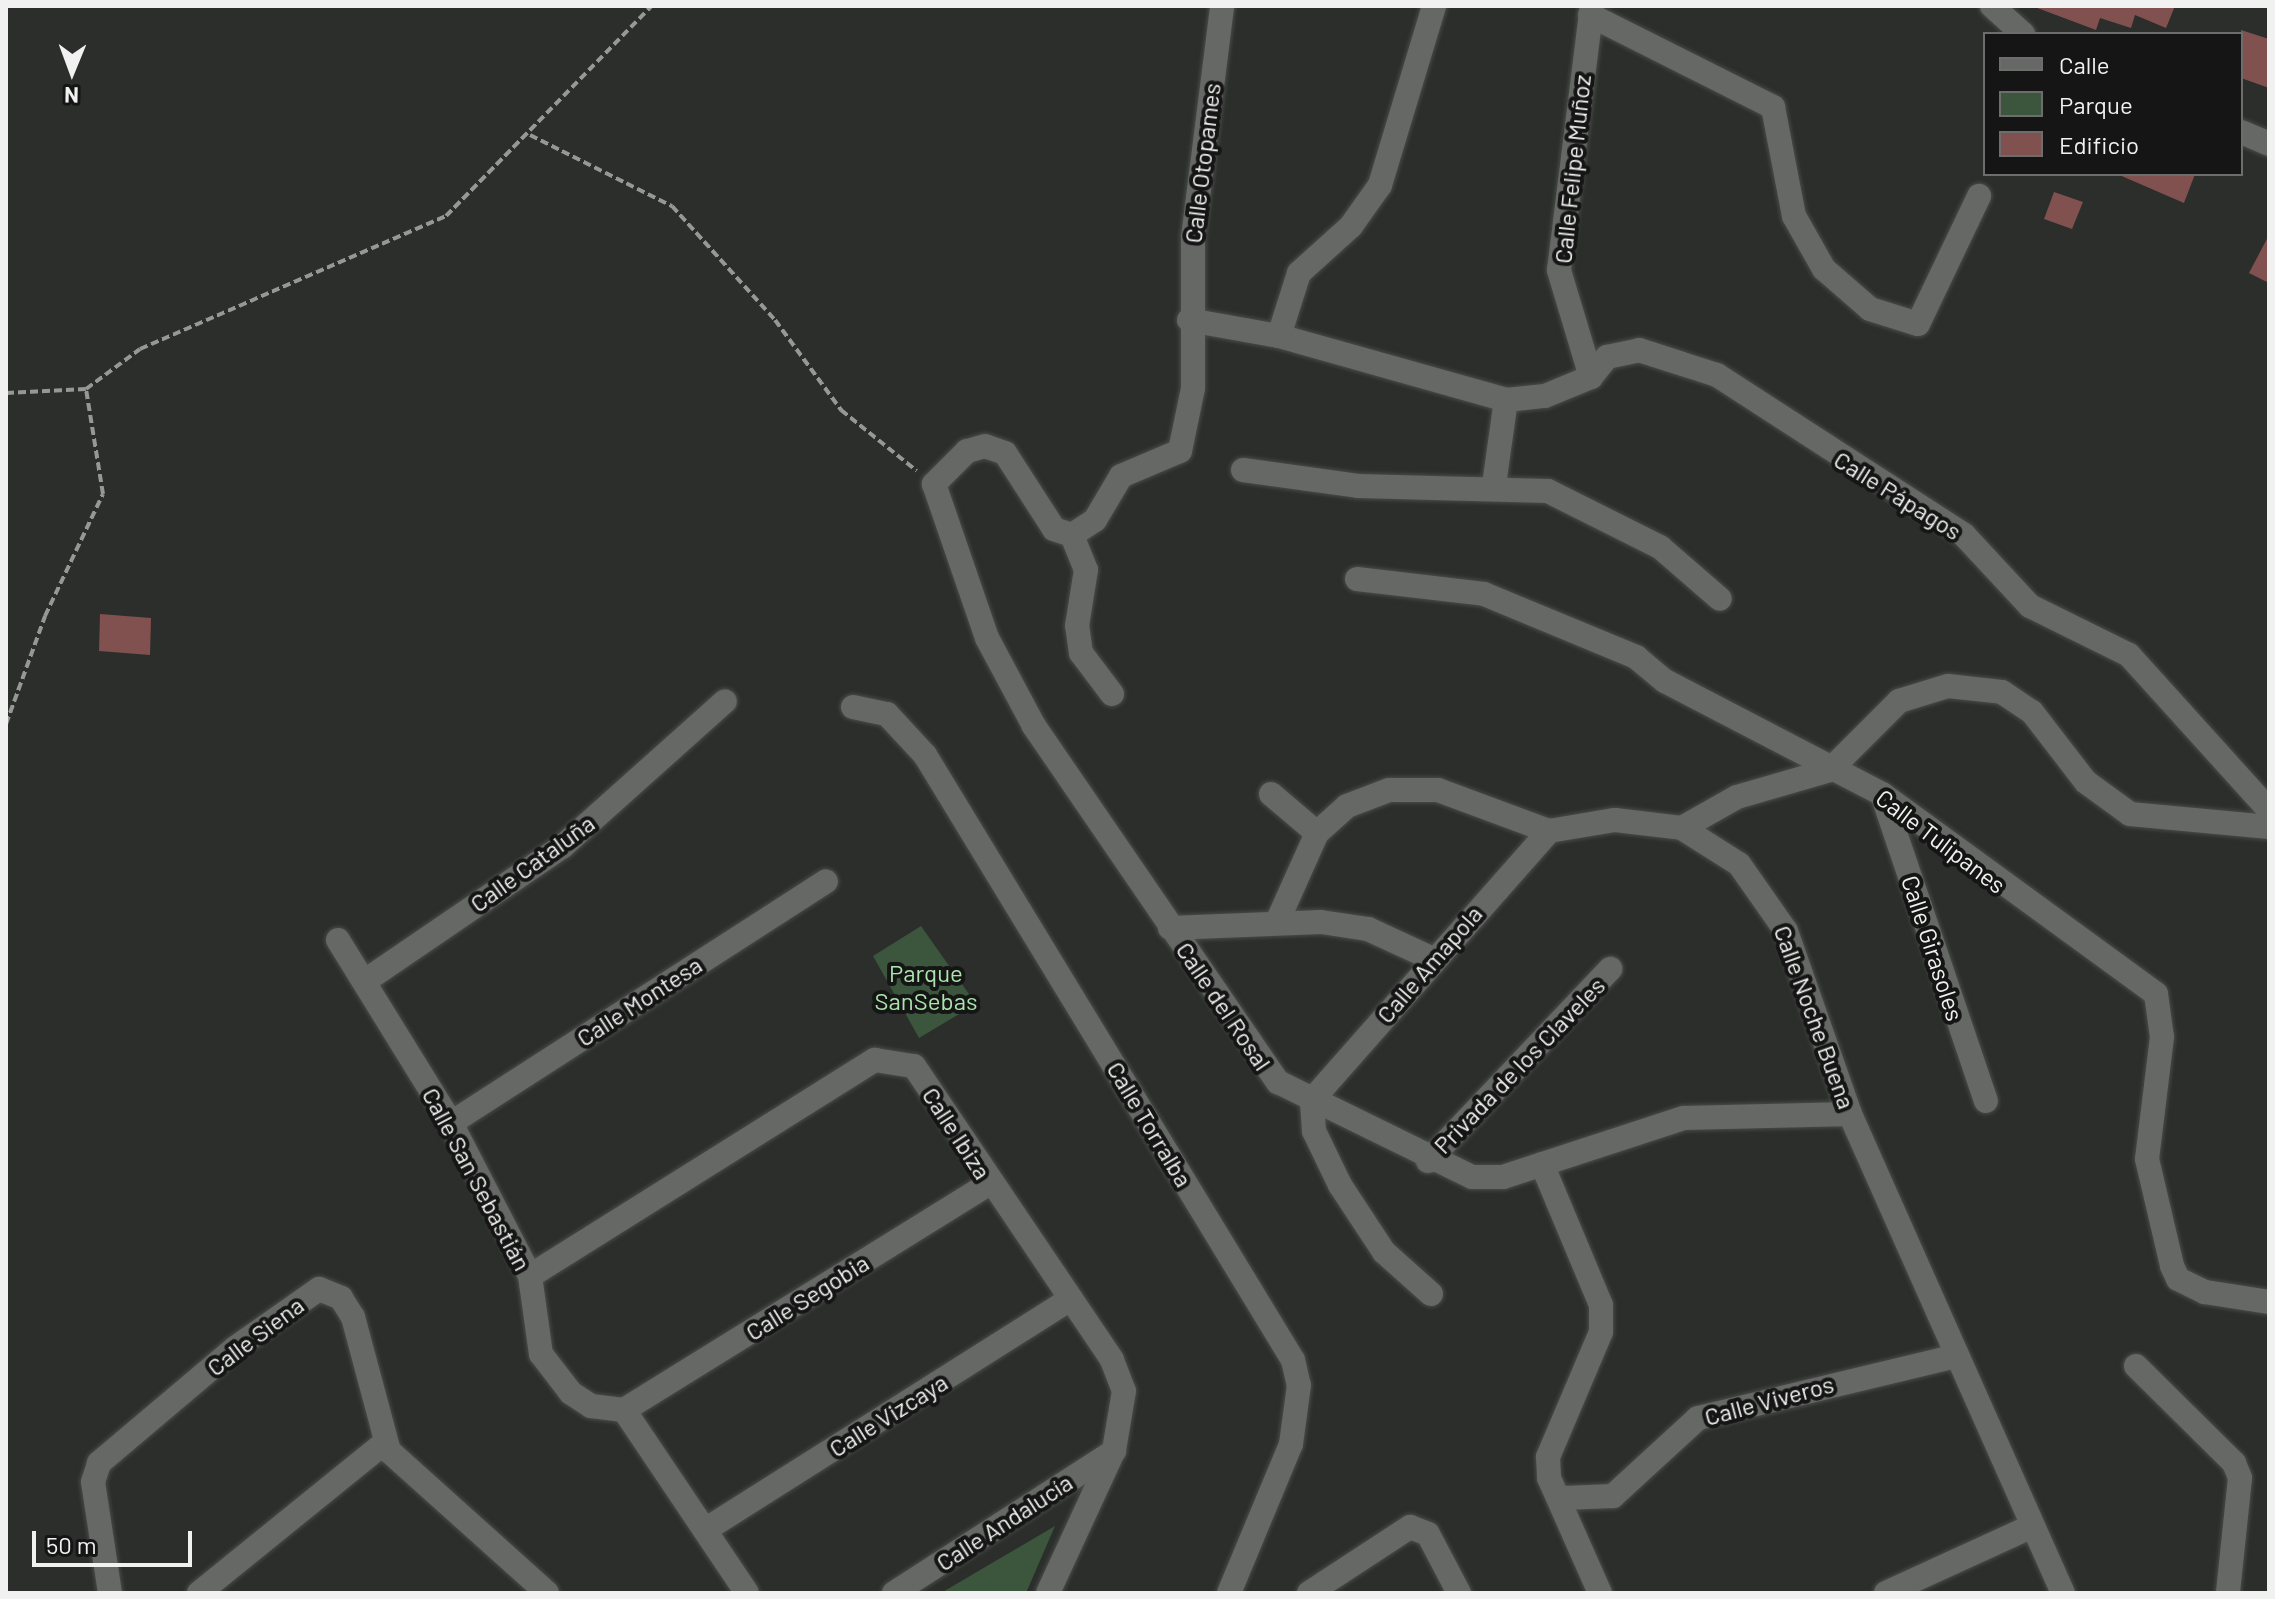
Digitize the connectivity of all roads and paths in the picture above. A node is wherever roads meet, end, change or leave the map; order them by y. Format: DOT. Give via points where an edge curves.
graph roads {
  1 [pos="652,6"];
  2 [pos="1222,6"];
  3 [pos="1434,6"];
  4 [pos="1992,6"];
  5 [pos="1591,10"];
  6 [pos="2021,32"];
  7 [pos="2243,133"];
  8 [pos="530,135"];
  9 [pos="2269,144"];
  10 [pos="1979,196"];
  11 [pos="1189,320"];
  12 [pos="1279,336"];
  13 [pos="1591,377"];
  14 [pos="86,389"];
  15 [pos="6,393"];
  16 [pos="1506,400"];
  17 [pos="1243,470"];
  18 [pos="934,484"];
  19 [pos="1494,485"];
  20 [pos="1072,535"];
  21 [pos="1357,579"];
  22 [pos="1720,599"];
  23 [pos="1112,694"];
  24 [pos="725,701"];
  25 [pos="853,707"];
  26 [pos="6,724"];
  27 [pos="1830,770"];
  28 [pos="1271,794"];
  29 [pos="1882,794"];
  30 [pos="2269,810"];
  31 [pos="2269,827"];
  32 [pos="1682,828"];
  33 [pos="1549,831"];
  34 [pos="1317,833"];
  35 [pos="826,881"];
  36 [pos="1278,920"];
  37 [pos="1170,928"];
  38 [pos="338,940"];
  39 [pos="1431,958"];
  40 [pos="1610,969"];
  41 [pos="365,981"];
  42 [pos="1312,1100"];
  43 [pos="1986,1101"];
  44 [pos="1850,1114"];
  45 [pos="451,1123"];
  46 [pos="1428,1161"];
  47 [pos="1542,1164"];
  48 [pos="990,1183"];
  49 [pos="530,1276"];
  50 [pos="1431,1294"];
  51 [pos="1071,1299"];
  52 [pos="2269,1302"];
  53 [pos="1956,1356"];
  54 [pos="2136,1366"];
  55 [pos="624,1410"];
  56 [pos="384,1443"];
  57 [pos="1114,1450"];
  58 [pos="1563,1498"];
  59 [pos="2030,1527"];
  60 [pos="705,1530"];
  61 [pos="110,1593"];
  62 [pos="199,1593"];
  63 [pos="547,1593"];
  64 [pos="747,1593"];
  65 [pos="894,1593"];
  66 [pos="1048,1593"];
  67 [pos="1229,1593"];
  68 [pos="1309,1593"];
  69 [pos="1459,1593"];
  70 [pos="1600,1593"];
  71 [pos="1886,1593"];
  72 [pos="2063,1593"];
  73 [pos="2228,1593"];
  1 -- 8 [label="path"];
  2 -- 11 [label="street, Calle Otopames"];
  3 -- 12 [label="street" via="1380,185 1351,226 1299,273"];
  4 -- 6 [label="street"];
  5 -- 10 [label="street" via="1773,107 1794,216 1824,269 1870,309 1918,324"];
  5 -- 13 [label="street, Calle Felipe Muñoz" via="1559,270"];
  7 -- 9 [label="street"];
  8 -- 14 [label="path" via="446,216 140,349"];
  8 -- 18 [label="path" via="672,206 775,320 841,410"];
  11 -- 12 [label="street, Calle Pápagos"];
  11 -- 20 [label="street, Calle Otopames" via="1193,388 1180,451 1121,476 1095,520"];
  12 -- 16 [label="street, Calle Pápagos"];
  13 -- 16 [label="street, Calle Pápagos" via="1531,400"];
  13 -- 30 [label="street, Calle Pápagos" via="1607,357 1639,350 1717,375 1964,535 2030,606 2129,655"];
  14 -- 15 [label="path"];
  14 -- 26 [label="path" via="103,494 45,616"];
  16 -- 19 [label="street"];
  17 -- 19 [label="street" via="1358,486"];
  18 -- 20 [label="street" via="967,451 985,446 1005,453 1054,529"];
  18 -- 37 [label="street, Calle del Rosal" via="987,638 1027,714"];
  19 -- 22 [label="street" via="1548,491 1625,526"];
  20 -- 23 [label="street" via="1086,570 1077,626 1081,653"];
  21 -- 27 [label="street, Calle Tulipanes" via="1484,594 1636,657 1665,681"];
  24 -- 41 [label="street, Calle Cataluña" via="563,846"];
  25 -- 67 [label="street, Calle Torralba" via="887,714 925,755 1293,1360 1299,1385 1291,1444"];
  27 -- 29 [label="street, Calle Tulipanes"];
  27 -- 31 [label="street" via="1899,701 1948,686 2002,692 2032,712 2115,807 2156,821"];
  27 -- 32 [label="street" via="1737,797"];
  28 -- 34 [label="street"];
  29 -- 43 [label="street, Calle Girasoles"];
  29 -- 52 [label="street, Calle Tulipanes" via="2156,994 2162,1037 2147,1159 2172,1266 2178,1279 2205,1292"];
  32 -- 33 [label="street, Calle Noche Buena" via="1615,820"];
  32 -- 44 [label="street, Calle Noche Buena" via="1739,864 1786,931"];
  33 -- 34 [label="street, Calle Noche Buena" via="1438,790 1389,790 1347,806"];
  33 -- 39 [label="street, Calle Amapola"];
  34 -- 36 [label="street, Calle Noche Buena"];
  35 -- 45 [label="street, Calle Montesa"];
  36 -- 37 [label="street"];
  36 -- 39 [label="street" via="1368,929"];
  37 -- 42 [label="street, Calle del Rosal" via="1258,1062"];
  38 -- 41 [label="street, Calle San Sebastián"];
  39 -- 42 [label="street, Calle Amapola"];
  40 -- 46 [label="street, Privada de los Claveles"];
  41 -- 45 [label="street, Calle San Sebastián"];
  42 -- 46 [label="street, Calle del Rosal"];
  42 -- 50 [label="street" via="1317,1139 1340,1185 1384,1252"];
  44 -- 47 [label="street, Calle del Rosal" via="1684,1118"];
  44 -- 53 [label="street, Calle Noche Buena"];
  45 -- 49 [label="street, Calle San Sebastián"];
  46 -- 47 [label="street, Calle del Rosal" via="1472,1177 1503,1177"];
  47 -- 58 [label="street" via="1601,1305 1601,1332 1548,1457 1549,1478"];
  48 -- 49 [label="street, Calle Ibiza" via="914,1066 883,1058"];
  48 -- 51 [label="street, Calle Ibiza"];
  48 -- 55 [label="street, Calle Segobia"];
  49 -- 55 [label="street, Calle San Sebastián" via="532,1320 555,1375 591,1406"];
  51 -- 57 [label="street, Calle Ibiza" via="1124,1391"];
  51 -- 60 [label="street, Calle Vizcaya"];
  53 -- 58 [label="street, Calle Viveros" via="1698,1418 1613,1496"];
  53 -- 59 [label="street, Calle Noche Buena"];
  54 -- 73 [label="street" via="2234,1463 2240,1478"];
  55 -- 60 [label="street"];
  56 -- 61 [label="street, Calle Siena" via="353,1317 341,1298 319,1289 235,1348 99,1463 93,1482"];
  56 -- 62 [label="street"];
  56 -- 63 [label="street"];
  57 -- 65 [label="street, Calle Andalucía"];
  57 -- 66 [label="street, Calle Ibiza"];
  58 -- 70 [label="street"];
  59 -- 71 [label="street"];
  59 -- 72 [label="street, Calle Noche Buena"];
  60 -- 64 [label="street"];
  68 -- 69 [label="street" via="1410,1527 1428,1534"];
}
